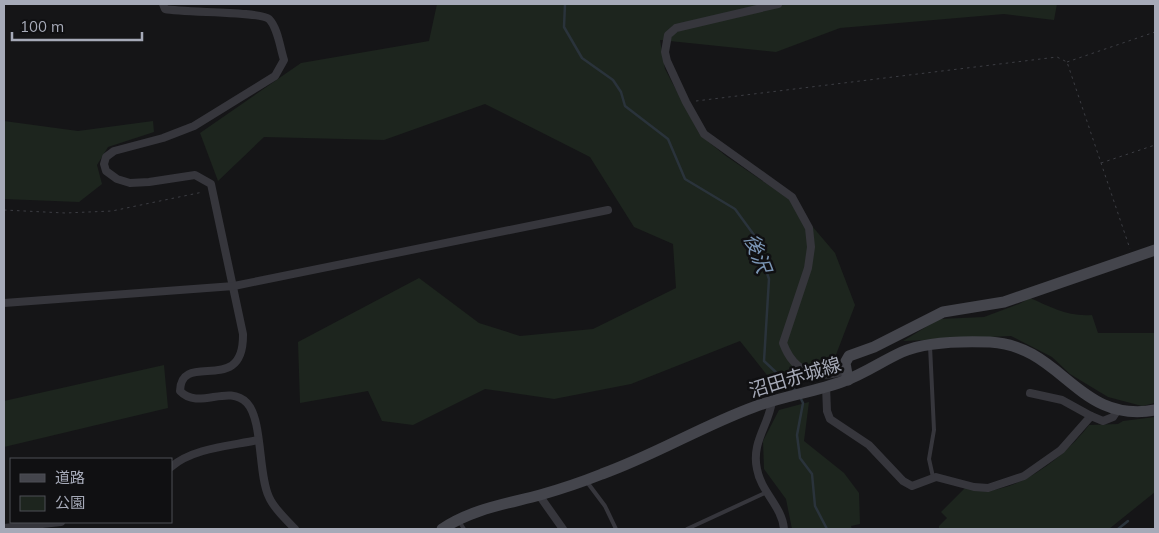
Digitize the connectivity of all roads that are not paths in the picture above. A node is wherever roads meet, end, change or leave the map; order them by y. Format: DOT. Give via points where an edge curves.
graph roads {
  1 [pos="163,4"];
  2 [pos="778,4"];
  3 [pos="608,210"];
  4 [pos="1155,250"];
  5 [pos="234,286"];
  6 [pos="4,303"];
  7 [pos="930,346"];
  8 [pos="846,375"];
  9 [pos="820,388"];
  10 [pos="1030,393"];
  11 [pos="772,401"];
  12 [pos="1155,410"];
  13 [pos="1117,411"];
  14 [pos="1091,416"];
  15 [pos="258,440"];
  16 [pos="172,466"];
  17 [pos="934,477"];
  18 [pos="586,480"];
  19 [pos="767,492"];
  20 [pos="539,495"];
  21 [pos="458,519"];
  22 [pos="52,523"];
  23 [pos="4,528"];
  24 [pos="295,529"];
  25 [pos="442,529"];
  26 [pos="464,529"];
  27 [pos="563,529"];
  28 [pos="616,529"];
  29 [pos="687,529"];
  30 [pos="784,529"];
  1 -- 5 [label="street" via="165,9 179,12 252,13 268,19 284,60 275,76 194,126 114,151 106,157 104,164 106,172 130,183 195,175 211,184"];
  2 -- 8 [label="street" via="676,28 668,35 666,52 686,102 704,134 792,197 809,228 810,247 803,286 783,343 787,353 798,366 811,374"];
  3 -- 5 [label="street"];
  4 -- 8 [label="main road" via="1004,302 943,312 849,356 845,363"];
  5 -- 6 [label="street"];
  5 -- 15 [label="street" via="244,351 236,364 224,369 186,375 180,383 180,391 197,400 224,395 241,399 248,404 254,417"];
  7 -- 8 [label="main road, 沼田赤城線" via="904,352"];
  7 -- 13 [label="main road, 沼田赤城線" via="990,342 1024,349 1047,362 1088,397"];
  7 -- 17 [label="lane" via="934,430 929,460"];
  8 -- 9 [label="main road, 沼田赤城線"];
  9 -- 11 [label="main road, 沼田赤城線"];
  9 -- 17 [label="street" via="828,416 869,445 907,484 912,486"];
  10 -- 14 [label="street" via="1062,400"];
  11 -- 18 [label="main road, 沼田赤城線" via="734,415 634,463"];
  11 -- 19 [label="street" via="759,436 756,456 757,472"];
  12 -- 13 [label="main road, 沼田赤城線"];
  13 -- 14 [label="street" via="1104,421"];
  14 -- 17 [label="street" via="1061,450 1024,476 982,488"];
  15 -- 16 [label="street" via="205,451"];
  15 -- 24 [label="street" via="268,495 275,508"];
  18 -- 20 [label="main road, 沼田赤城線"];
  18 -- 28 [label="lane" via="605,506"];
  19 -- 29 [label="lane"];
  19 -- 30 [label="street" via="778,509"];
  20 -- 21 [label="main road, 沼田赤城線" via="493,506"];
  20 -- 27 [label="street"];
  21 -- 25 [label="main road, 沼田赤城線"];
  21 -- 26 [label="lane"];
  22 -- 23 [label="street"];
}
